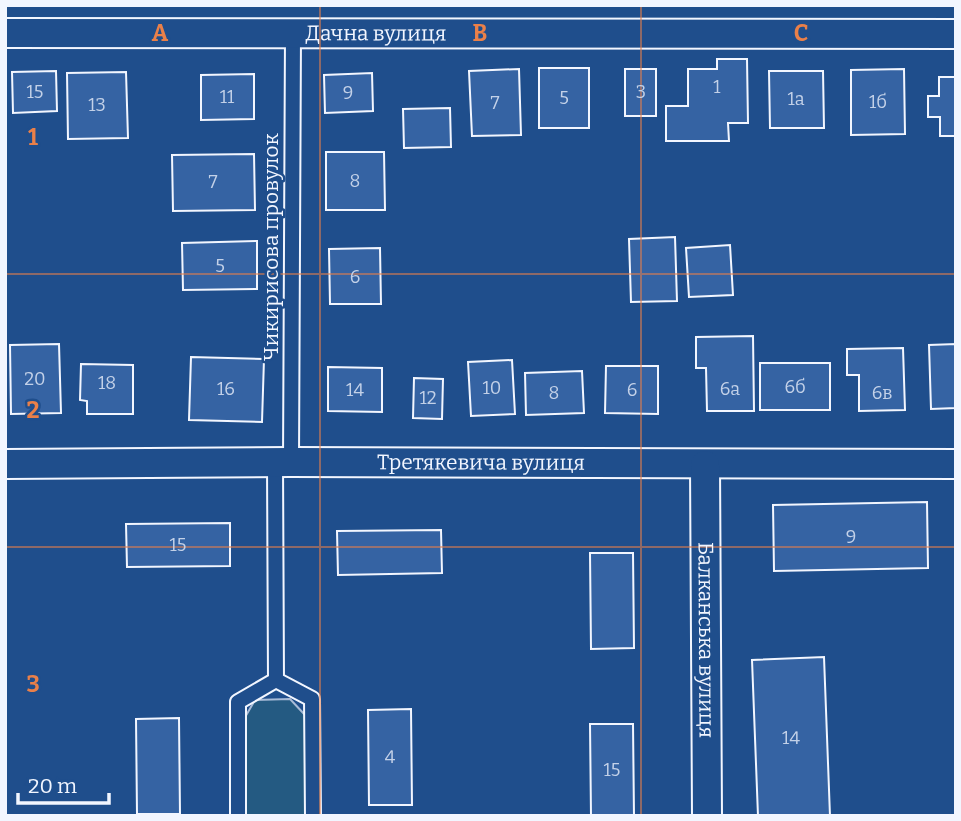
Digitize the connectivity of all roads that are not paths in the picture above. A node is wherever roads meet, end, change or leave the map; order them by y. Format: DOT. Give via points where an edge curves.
graph roads {
  1 [pos="5,33"];
  2 [pos="293,33"];
  3 [pos="956,34"];
  4 [pos="283,462"];
  5 [pos="5,464"];
  6 [pos="956,464"];
  7 [pos="705,465"];
  8 [pos="276,680"];
  9 [pos="238,816"];
  10 [pos="313,816"];
  11 [pos="707,816"];
  1 -- 2 [label="street, Дачна вулиця"];
  2 -- 3 [label="street, Дачна вулиця"];
  2 -- 4 [label="lane, Чикирисова провулок"];
  4 -- 5 [label="street, Третякевича вулиця"];
  4 -- 7 [label="street, Третякевича вулиця"];
  4 -- 8 [label="lane, Чикирисова провулок"];
  6 -- 7 [label="street, Третякевича вулиця"];
  7 -- 11 [label="street, Балканська вулиця"];
  8 -- 9 [label="lane" via="238,702"];
  8 -- 10 [label="lane" via="312,699"];
}
